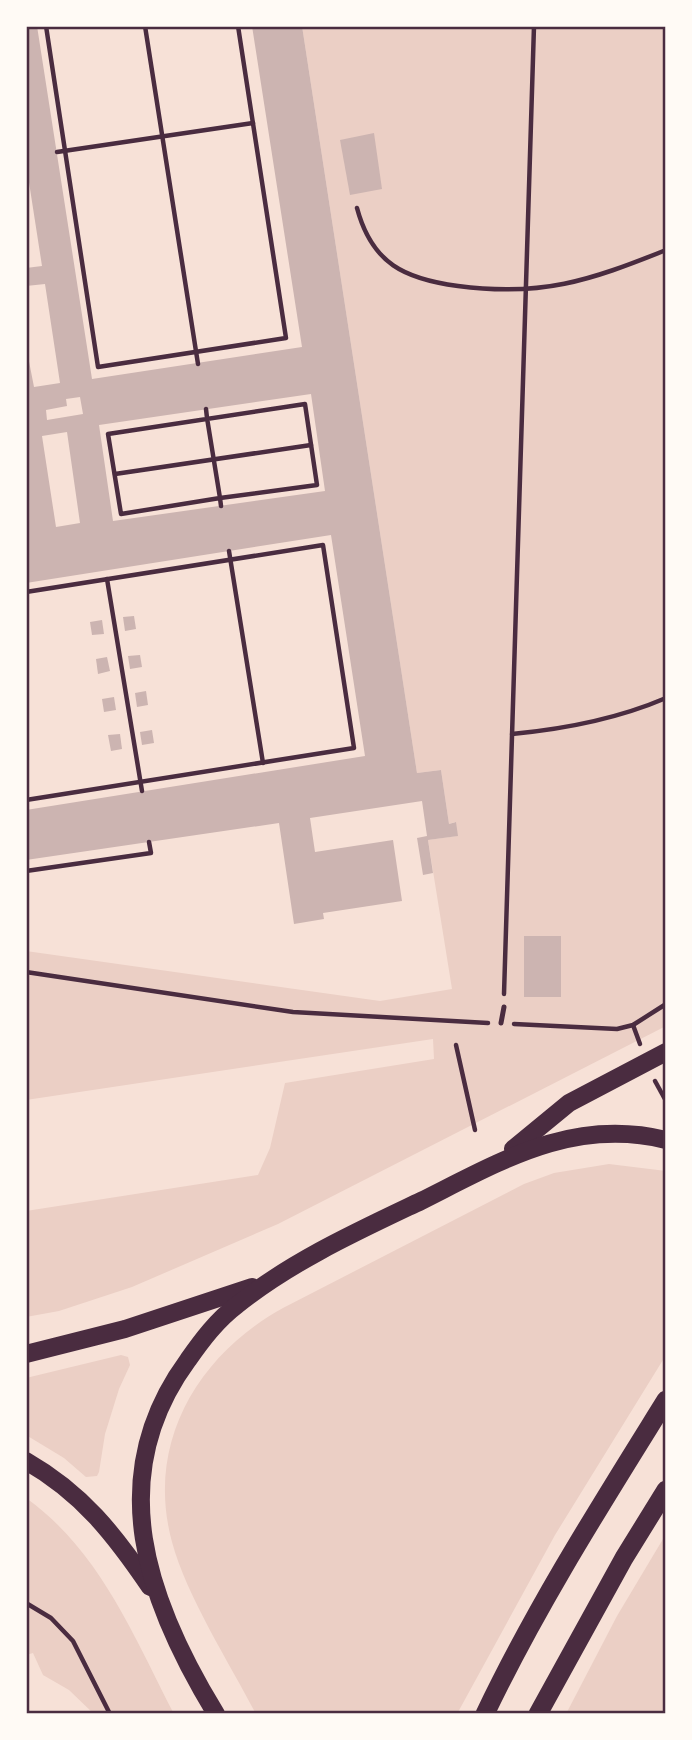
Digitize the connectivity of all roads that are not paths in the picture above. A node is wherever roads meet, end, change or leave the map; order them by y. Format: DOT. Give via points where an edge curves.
graph roads {
  1 [pos="504,1007"];
  2 [pos="501,1023"];
  3 [pos="666,1052"];
  4 [pos="666,1140"];
  5 [pos="491,1166"];
  6 [pos="269,1281"];
  7 [pos="26,1354"];
  8 [pos="666,1400"];
  9 [pos="26,1461"];
  10 [pos="666,1490"];
  11 [pos="163,1605"];
  12 [pos="216,1714"];
  13 [pos="485,1714"];
  14 [pos="538,1714"];
  1 -- 2 [label="lane"];
  3 -- 5 [label="main road" via="569,1103"];
  4 -- 5 [label="main road" via="613,1133 575,1136 540,1144"];
  5 -- 6 [label="main road"];
  6 -- 7 [label="main road" via="125,1329"];
  6 -- 11 [label="main road" via="235,1306 200,1342 172,1382 147,1438 141,1470 141,1519"];
  8 -- 13 [label="highway" via="531,1625"];
  9 -- 11 [label="main road" via="64,1485 114,1534"];
  10 -- 14 [label="highway"];
  11 -- 12 [label="main road" via="193,1675"];
}
